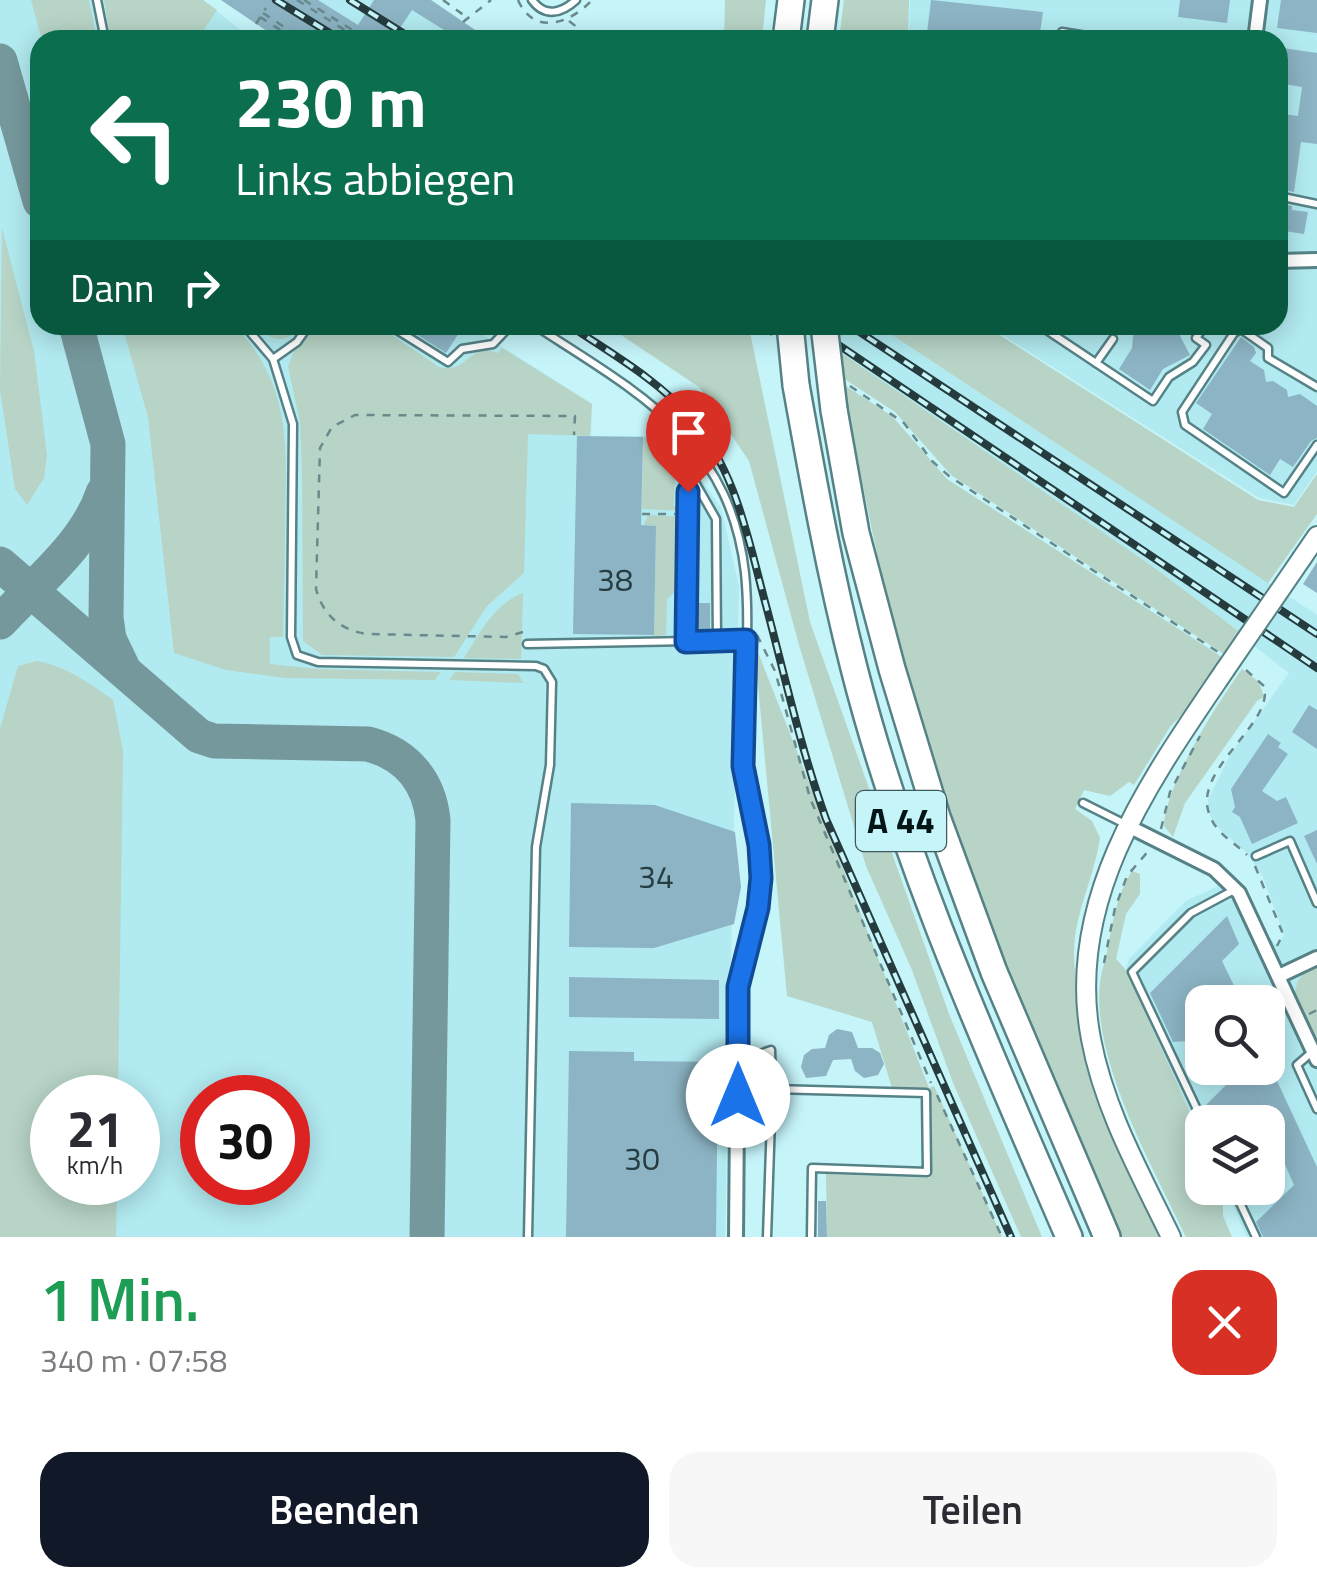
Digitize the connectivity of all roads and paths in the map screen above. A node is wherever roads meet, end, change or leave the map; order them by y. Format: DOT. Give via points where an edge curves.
graph roads {
  1 [pos="97,0"];
  2 [pos="297,0"];
  3 [pos="304,0"];
  4 [pos="443,0"];
  5 [pos="491,0"];
  6 [pos="576,0"];
  7 [pos="791,0"];
  8 [pos="825,0"];
  9 [pos="1260,0"];
  10 [pos="535,1"];
  11 [pos="263,13"];
  12 [pos="466,16"];
  13 [pos="568,20"];
  14 [pos="463,22"];
  15 [pos="256,24"];
  16 [pos="103,30"];
  17 [pos="284,30"];
  18 [pos="289,30"];
  19 [pos="349,30"];
  20 [pos="349,30"];
  21 [pos="581,30"];
  22 [pos="787,30"];
  23 [pos="821,30"];
  24 [pos="1256,30"];
  25 [pos="1288,198"];
  26 [pos="1317,204"];
  27 [pos="1317,260"];
  28 [pos="1288,262"];
  29 [pos="253,335"];
  30 [pos="302,335"];
  31 [pos="405,335"];
  32 [pos="502,335"];
  33 [pos="549,335"];
  34 [pos="786,335"];
  35 [pos="825,335"];
  36 [pos="1054,335"];
  37 [pos="1198,335"];
  38 [pos="1233,335"];
  39 [pos="1252,335"];
  40 [pos="1113,339"];
  41 [pos="273,358"];
  42 [pos="1096,364"];
  43 [pos="845,382"];
  44 [pos="1317,387"];
  45 [pos="574,435"];
  46 [pos="1317,445"];
  47 [pos="642,514"];
  48 [pos="688,514"];
  49 [pos="1317,536"];
  50 [pos="523,632"];
  51 [pos="746,637"];
  52 [pos="716,641"];
  53 [pos="686,642"];
  54 [pos="527,644"];
  55 [pos="1231,664"];
  56 [pos="1202,733"];
  57 [pos="1084,803"];
  58 [pos="1128,826"];
  59 [pos="1163,826"];
  60 [pos="1256,856"];
  61 [pos="1147,857"];
  62 [pos="1236,889"];
  63 [pos="1317,903"];
  64 [pos="1267,952"];
  65 [pos="1317,958"];
  66 [pos="1102,969"];
  67 [pos="1278,976"];
  68 [pos="738,987"];
  69 [pos="1315,1055"];
  70 [pos="738,1062"];
  71 [pos="772,1090"];
  72 [pos="1194,1105"];
  73 [pos="1317,1109"];
  74 [pos="1241,1205"];
  75 [pos="528,1237"];
  76 [pos="736,1237"];
  77 [pos="767,1237"];
  78 [pos="811,1237"];
  79 [pos="1002,1237"];
  80 [pos="1069,1237"];
  81 [pos="1107,1237"];
  82 [pos="1171,1237"];
  83 [pos="1256,1237"];
  1 -- 16 [label="lane"];
  2 -- 19 [label="path"];
  3 -- 20 [label="path"];
  4 -- 12 [label="path"];
  5 -- 12 [label="path"];
  6 -- 10 [label="lane" via="554,12"];
  7 -- 22 [label="highway"];
  8 -- 23 [label="highway"];
  9 -- 24 [label="street"];
  11 -- 15 [label="path"];
  11 -- 17 [label="path"];
  11 -- 18 [label="path"];
  12 -- 14 [label="path"];
  13 -- 21 [label="path"];
  25 -- 26 [label="lane"];
  27 -- 28 [label="street"];
  29 -- 41 [label="lane"];
  30 -- 41 [label="lane"];
  31 -- 32 [label="lane" via="448,362 462,349 495,343"];
  33 -- 51 [label="lane" via="661,412 709,466 739,533"];
  34 -- 80 [label="highway, A 44, bridge" via="855,672 903,827 959,982"];
  35 -- 81 [label="highway, A 44, bridge" via="856,532 937,817 994,972"];
  36 -- 42 [label="lane"];
  37 -- 42 [label="lane" via="1206,344 1200,354 1169,377 1153,400"];
  38 -- 46 [label="lane" via="1182,412 1185,425 1284,493"];
  39 -- 44 [label="lane" via="1268,348 1268,358"];
  40 -- 42 [label="lane"];
  41 -- 75 [label="lane" via="293,424 291,637 298,654 318,662 536,666 552,682 550,765 536,847"];
  43 -- 55 [label="path" via="904,423 949,476"];
  45 -- 50 [label="path" via="575,416 355,415 332,427 320,448 316,588 334,621 367,634"];
  47 -- 48 [label="path"];
  48 -- 52 [label="lane" via="688,470 716,518"];
  48 -- 53 [label="lane"];
  49 -- 55 [label="street, bridge"];
  51 -- 52 [label="lane"];
  51 -- 68 [label="lane" via="743,766 761,878"];
  51 -- 79 [label="path" via="756,634 775,671 810,798"];
  52 -- 53 [label="lane"];
  53 -- 54 [label="lane"];
  55 -- 58 [label="street"];
  55 -- 64 [label="path" via="1260,681 1266,697 1213,781 1207,806 1215,825 1262,877 1283,934"];
  56 -- 59 [label="path" via="1170,792"];
  57 -- 58 [label="lane"];
  58 -- 62 [label="street" via="1214,869"];
  58 -- 82 [label="street" via="1092,926 1086,1000 1106,1096"];
  60 -- 63 [label="lane" via="1290,841"];
  61 -- 66 [label="path" via="1127,876"];
  62 -- 64 [label="street"];
  62 -- 72 [label="lane" via="1191,914 1132,972"];
  64 -- 67 [label="street"];
  65 -- 67 [label="street"];
  67 -- 69 [label="street"];
  68 -- 70 [label="street"];
  69 -- 73 [label="lane" via="1297,1065"];
  70 -- 71 [label="lane" via="771,1050"];
  70 -- 76 [label="street"];
  71 -- 77 [label="lane"];
  71 -- 78 [label="lane" via="926,1094 927,1172 812,1168"];
  74 -- 83 [label="lane"];
}
